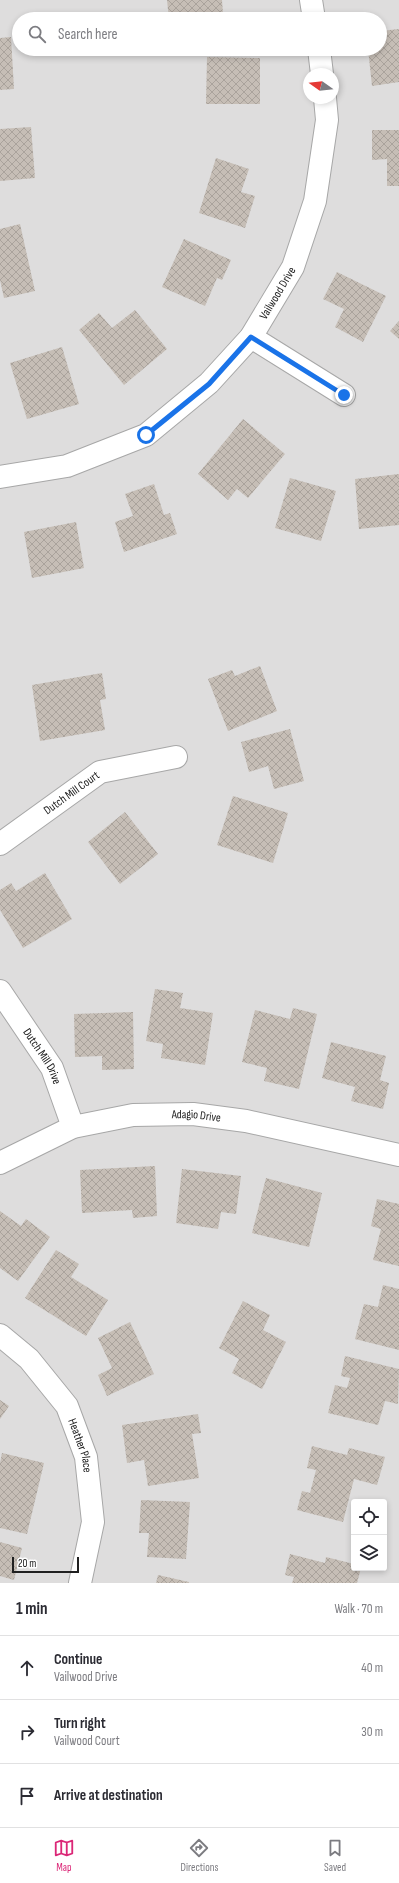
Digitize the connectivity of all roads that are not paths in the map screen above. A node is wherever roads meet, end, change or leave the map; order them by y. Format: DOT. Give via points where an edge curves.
graph roads {
  1 [pos="311,0"];
  2 [pos="313,12"];
  3 [pos="320,56"];
  4 [pos="321,68"];
  5 [pos="326,104"];
  6 [pos="251,337"];
  7 [pos="344,395"];
  8 [pos="0,477"];
  9 [pos="176,757"];
  10 [pos="0,844"];
  11 [pos="0,991"];
  12 [pos="73,1127"];
  13 [pos="399,1155"];
  14 [pos="0,1163"];
  15 [pos="0,1335"];
  16 [pos="80,1583"];
  1 -- 2 [label="street"];
  3 -- 4 [label="street"];
  5 -- 6 [label="street, Vailwood Drive" via="327,120 315,201 293,267"];
  6 -- 7 [label="street"];
  6 -- 8 [label="street, Vailwood Drive" via="209,384 146,435 67,466"];
  9 -- 10 [label="street, Dutch Mill Court" via="100,772"];
  11 -- 12 [label="street, Dutch Mill Drive" via="52,1068"];
  12 -- 13 [label="street, Adagio Drive" via="133,1115 193,1114 246,1121"];
  12 -- 14 [label="street, Adagio Drive"];
  15 -- 16 [label="street, Heather Place" via="30,1359 67,1406 86,1456 94,1522"];
}
